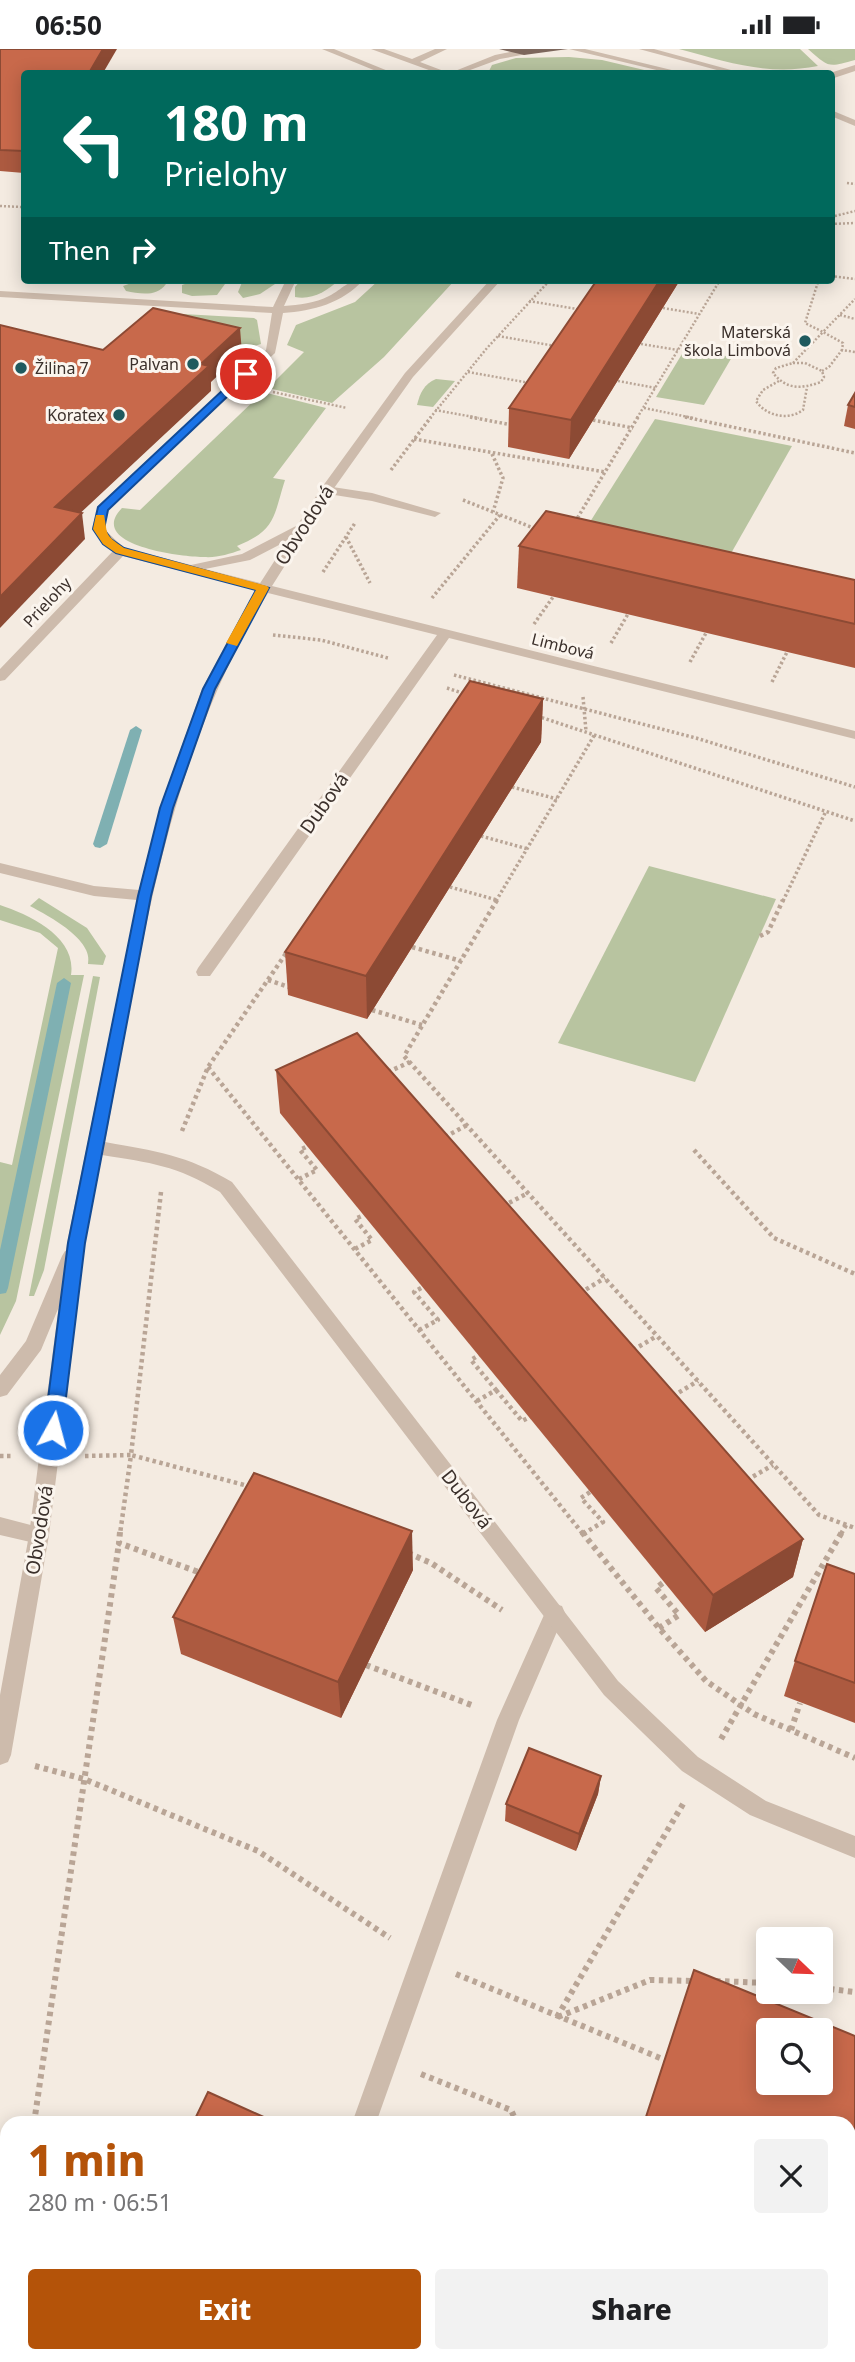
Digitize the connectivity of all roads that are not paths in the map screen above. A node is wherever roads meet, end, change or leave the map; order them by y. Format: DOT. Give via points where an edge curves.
graph roads {
  1 [pos="326,49"];
  2 [pos="376,49"];
  3 [pos="443,49"];
  4 [pos="503,49"];
  5 [pos="564,49"];
  6 [pos="573,49"];
  7 [pos="642,49"];
  8 [pos="523,52"];
  9 [pos="390,54"];
  10 [pos="354,60"];
  11 [pos="412,62"];
  12 [pos="364,64"];
  13 [pos="855,68"];
  14 [pos="350,70"];
  15 [pos="379,70"];
  16 [pos="435,70"];
  17 [pos="463,70"];
  18 [pos="666,70"];
  19 [pos="725,70"];
  20 [pos="835,75"];
  21 [pos="835,115"];
  22 [pos="855,123"];
  23 [pos="288,284"];
  24 [pos="353,284"];
  25 [pos="492,284"];
  26 [pos="0,295"];
  27 [pos="277,310"];
  28 [pos="326,490"];
  29 [pos="435,513"];
  30 [pos="300,529"];
  31 [pos="120,551"];
  32 [pos="187,568"];
  33 [pos="263,588"];
  34 [pos="444,635"];
  35 [pos="0,677"];
  36 [pos="855,735"];
  37 [pos="0,868"];
  38 [pos="145,896"];
  39 [pos="204,972"];
  40 [pos="95,1147"];
  41 [pos="76,1243"];
  42 [pos="0,1389"];
  43 [pos="0,1525"];
  44 [pos="38,1535"];
  45 [pos="555,1613"];
  46 [pos="0,1755"];
  47 [pos="855,1847"];
  48 [pos="367,2116"];
  1 -- 10 [label="street"];
  2 -- 9 [label="street"];
  3 -- 11 [label="street"];
  4 -- 8 [label="main road"];
  5 -- 8 [label="main road"];
  6 -- 18 [label="street"];
  7 -- 19 [label="street"];
  8 -- 17 [label="street"];
  9 -- 11 [label="street"];
  9 -- 12 [label="street"];
  10 -- 12 [label="street"];
  10 -- 14 [label="street"];
  11 -- 16 [label="street"];
  12 -- 15 [label="street"];
  13 -- 20 [label="street"];
  21 -- 22 [label="street"];
  23 -- 27 [label="street"];
  24 -- 27 [label="street" via="332,300 306,309"];
  25 -- 28 [label="street, Obvodová" via="409,375"];
  26 -- 27 [label="street"];
  27 -- 31 [label="street" via="271,351 102,509 98,529"];
  28 -- 29 [label="street"];
  28 -- 30 [label="street, Obvodová"];
  30 -- 32 [label="street" via="246,557"];
  30 -- 33 [label="street, Obvodová"];
  31 -- 32 [label="street"];
  31 -- 35 [label="street, Prielohy"];
  32 -- 33 [label="street"];
  33 -- 34 [label="street, Limbová"];
  33 -- 38 [label="street, Obvodová" via="209,689 167,808"];
  34 -- 36 [label="street, Limbová"];
  34 -- 39 [label="street, Dubová"];
  37 -- 38 [label="street" via="94,891"];
  38 -- 40 [label="street, Obvodová"];
  40 -- 41 [label="street, Obvodová"];
  40 -- 45 [label="street, Dubová" via="171,1160 226,1188"];
  41 -- 42 [label="street" via="34,1345"];
  41 -- 44 [label="street, Obvodová"];
  43 -- 44 [label="street"];
  44 -- 46 [label="street, Obvodová"];
  45 -- 47 [label="street, Dubová" via="611,1688 690,1764 758,1808"];
  45 -- 48 [label="street" via="508,1720"];
}
